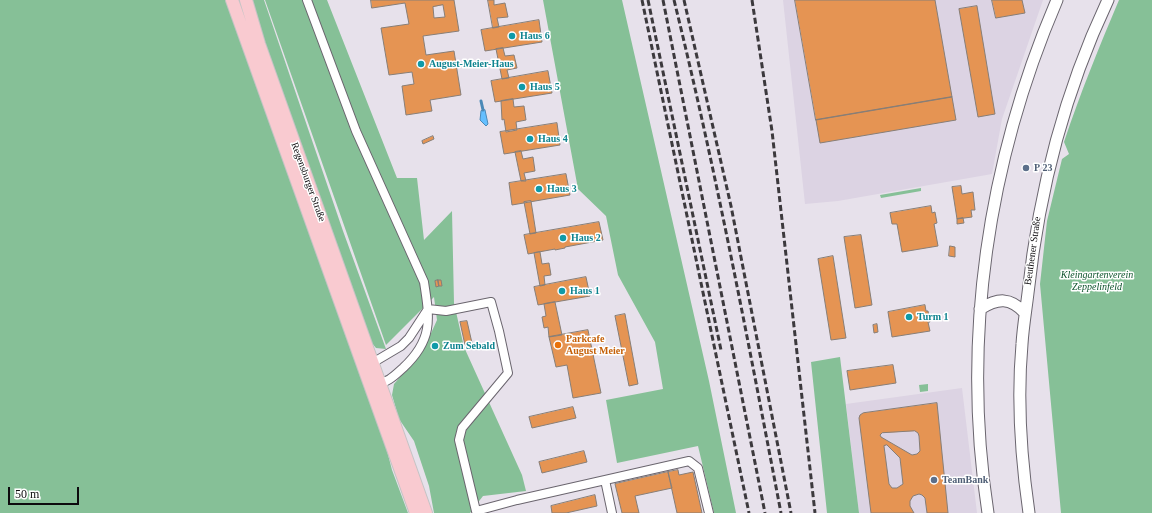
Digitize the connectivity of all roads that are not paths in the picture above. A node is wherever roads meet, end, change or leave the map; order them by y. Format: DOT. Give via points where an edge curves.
graph roads {
  1 [pos="232,0"];
  2 [pos="246,0"];
  3 [pos="307,0"];
  4 [pos="1057,0"];
  5 [pos="1108,0"];
  6 [pos="428,309"];
  7 [pos="980,309"];
  8 [pos="1025,313"];
  9 [pos="368,366"];
  10 [pos="375,384"];
  11 [pos="605,480"];
  12 [pos="476,512"];
  13 [pos="416,513"];
  14 [pos="426,513"];
  15 [pos="612,513"];
  16 [pos="710,513"];
  17 [pos="988,513"];
  18 [pos="1029,513"];
  1 -- 9 [label="main road"];
  2 -- 9 [label="main road, Regensburger Straße"];
  3 -- 6 [label="street" via="356,131 422,277"];
  4 -- 7 [label="main road" via="1029,71 1005,153 990,228"];
  5 -- 8 [label="main road, Beuthener Straße" via="1079,67 1054,146 1036,226"];
  6 -- 9 [label="street" via="405,342"];
  6 -- 10 [label="street" via="429,325 417,353 395,375"];
  6 -- 12 [label="street" via="446,311 491,302 499,331 508,373 462,428 459,440"];
  7 -- 8 [label="main road" via="996,301 1010,301"];
  7 -- 17 [label="main road" via="979,432"];
  8 -- 18 [label="main road, Beuthener Straße" via="1020,393"];
  9 -- 10 [label="main road, Regensburger Straße"];
  10 -- 13 [label="main road"];
  10 -- 14 [label="main road, Regensburger Straße"];
  11 -- 12 [label="street"];
  11 -- 15 [label="street"];
  11 -- 16 [label="street" via="689,461 698,468"];
}
